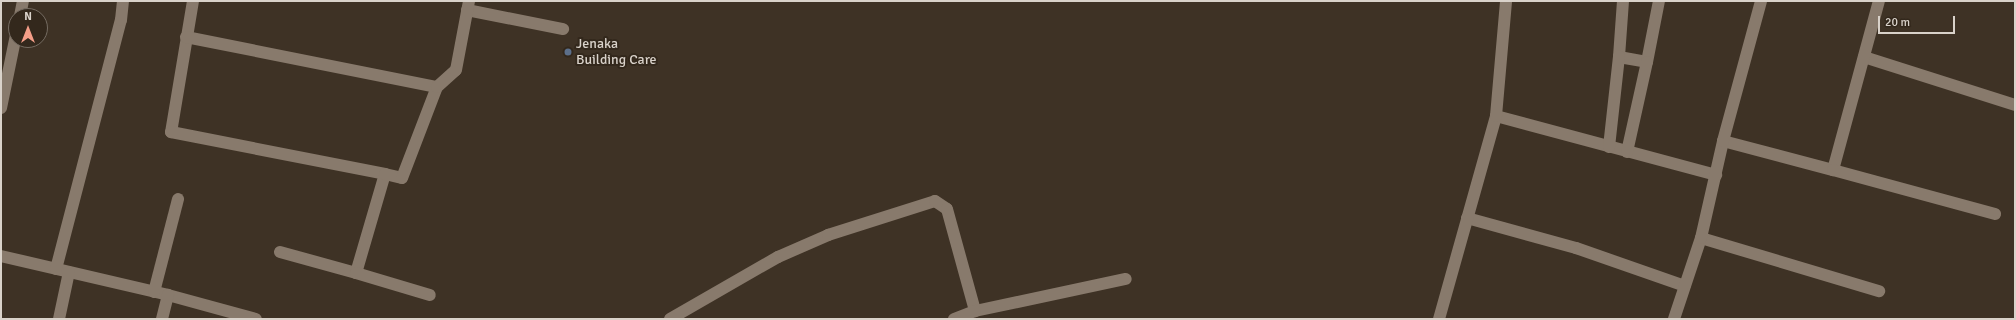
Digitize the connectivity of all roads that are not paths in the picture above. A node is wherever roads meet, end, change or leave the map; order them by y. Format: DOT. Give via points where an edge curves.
graph roads {
  1 [pos="123,1"];
  2 [pos="193,1"];
  3 [pos="1506,1"];
  4 [pos="1623,1"];
  5 [pos="1659,1"];
  6 [pos="1761,1"];
  7 [pos="1879,1"];
  8 [pos="468,6"];
  9 [pos="563,29"];
  10 [pos="186,37"];
  11 [pos="13,48"];
  12 [pos="1619,57"];
  13 [pos="1864,58"];
  14 [pos="1647,62"];
  15 [pos="437,87"];
  16 [pos="2015,105"];
  17 [pos="1,108"];
  18 [pos="1496,116"];
  19 [pos="1724,141"];
  20 [pos="1609,147"];
  21 [pos="1627,152"];
  22 [pos="1833,170"];
  23 [pos="385,174"];
  24 [pos="1716,175"];
  25 [pos="178,199"];
  26 [pos="1995,214"];
  27 [pos="1467,218"];
  28 [pos="1701,238"];
  29 [pos="280,252"];
  30 [pos="1,256"];
  31 [pos="56,269"];
  32 [pos="70,272"];
  33 [pos="356,273"];
  34 [pos="1126,279"];
  35 [pos="1685,286"];
  36 [pos="1879,291"];
  37 [pos="154,292"];
  38 [pos="168,295"];
  39 [pos="430,295"];
  40 [pos="975,311"];
  41 [pos="59,319"];
  42 [pos="162,319"];
  43 [pos="256,319"];
  44 [pos="670,319"];
  45 [pos="954,319"];
  46 [pos="1439,319"];
  47 [pos="1674,319"];
  1 -- 31 [label="street" via="121,20"];
  2 -- 10 [label="street"];
  3 -- 18 [label="street"];
  4 -- 12 [label="street"];
  5 -- 14 [label="street"];
  6 -- 19 [label="street"];
  7 -- 13 [label="street"];
  8 -- 9 [label="street"];
  8 -- 15 [label="street" via="456,70"];
  10 -- 15 [label="street"];
  10 -- 23 [label="street" via="171,132"];
  11 -- 17 [label="street"];
  12 -- 14 [label="street"];
  12 -- 20 [label="street"];
  13 -- 16 [label="street"];
  13 -- 22 [label="street"];
  14 -- 21 [label="street"];
  15 -- 23 [label="street" via="402,178"];
  18 -- 20 [label="street"];
  18 -- 27 [label="street"];
  19 -- 22 [label="street"];
  19 -- 24 [label="street"];
  20 -- 21 [label="street"];
  21 -- 24 [label="street"];
  22 -- 26 [label="street"];
  23 -- 33 [label="street"];
  24 -- 28 [label="street"];
  25 -- 37 [label="street"];
  27 -- 35 [label="street" via="1576,248"];
  27 -- 46 [label="street"];
  28 -- 35 [label="street"];
  28 -- 36 [label="street"];
  29 -- 33 [label="street"];
  30 -- 31 [label="street"];
  31 -- 32 [label="street"];
  32 -- 37 [label="street"];
  32 -- 41 [label="street"];
  33 -- 39 [label="street"];
  34 -- 40 [label="street"];
  35 -- 47 [label="street"];
  37 -- 38 [label="street"];
  38 -- 42 [label="street"];
  38 -- 43 [label="street"];
  40 -- 44 [label="street" via="947,209 935,201 828,235 778,257"];
  40 -- 45 [label="street"];
}
